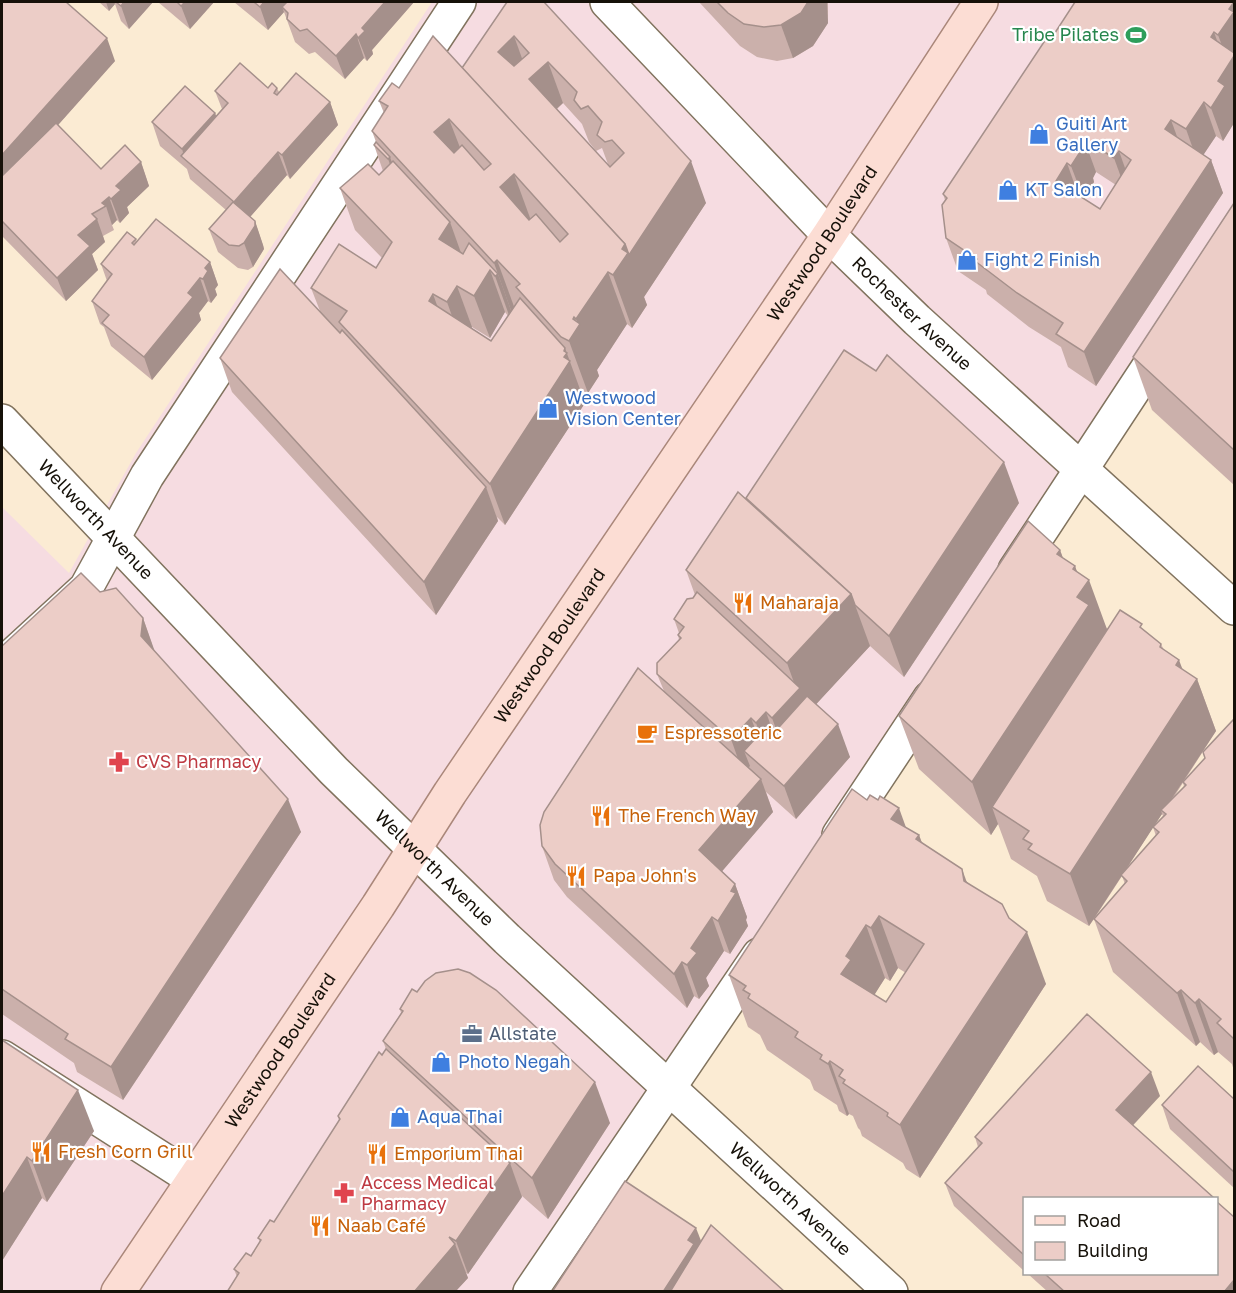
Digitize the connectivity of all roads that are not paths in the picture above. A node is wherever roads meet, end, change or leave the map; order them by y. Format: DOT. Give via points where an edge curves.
graph roads {
  1 [pos="459,2"];
  2 [pos="607,2"];
  3 [pos="981,2"];
  4 [pos="829,235"];
  5 [pos="1178,321"];
  6 [pos="2,421"];
  7 [pos="1081,470"];
  8 [pos="112,539"];
  9 [pos="998,595"];
  10 [pos="1234,608"];
  11 [pos="2,664"];
  12 [pos="946,674"];
  13 [pos="414,849"];
  14 [pos="822,860"];
  15 [pos="777,929"];
  16 [pos="2,1057"];
  17 [pos="670,1088"];
  18 [pos="193,1179"];
  19 [pos="118,1292"];
  20 [pos="530,1292"];
  21 [pos="891,1292"];
  1 -- 8 [label="street" via="147,476"];
  2 -- 4 [label="street, Rochester Avenue"];
  3 -- 4 [label="main road, Westwood Boulevard"];
  4 -- 7 [label="street, Rochester Avenue"];
  4 -- 13 [label="main road, Westwood Boulevard" via="787,291"];
  5 -- 7 [label="street"];
  6 -- 8 [label="street, Wellworth Avenue"];
  7 -- 9 [label="street"];
  7 -- 10 [label="street, Rochester Avenue"];
  8 -- 11 [label="street" via="86,588"];
  8 -- 13 [label="street, Wellworth Avenue"];
  12 -- 14 [label="street"];
  13 -- 17 [label="street, Wellworth Avenue"];
  13 -- 18 [label="main road, Westwood Boulevard"];
  15 -- 17 [label="street"];
  16 -- 18 [label="street"];
  17 -- 20 [label="street"];
  17 -- 21 [label="street, Wellworth Avenue"];
  18 -- 19 [label="main road, Westwood Boulevard"];
}
